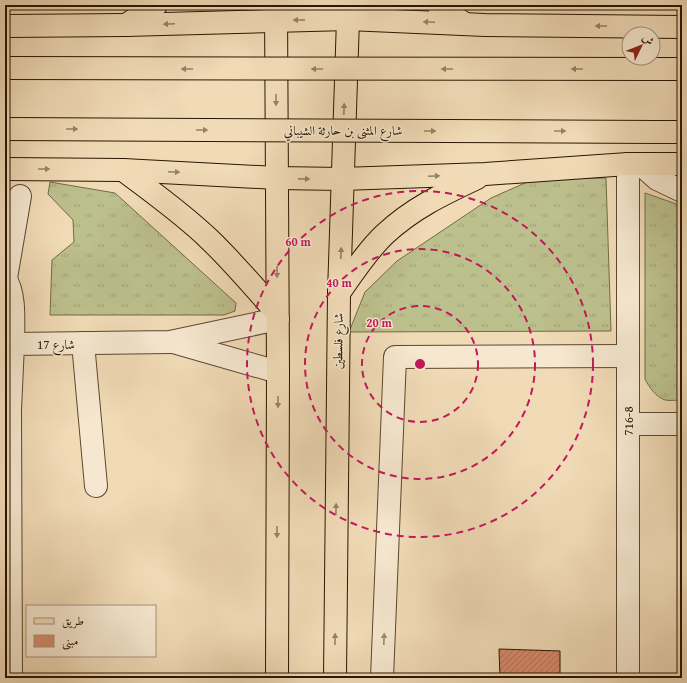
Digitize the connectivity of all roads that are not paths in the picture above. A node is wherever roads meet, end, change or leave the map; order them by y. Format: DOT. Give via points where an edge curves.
graph roads {
  1 [pos="156,5"];
  2 [pos="438,5"];
  3 [pos="347,12"];
  4 [pos="276,13"];
  5 [pos="465,24"];
  6 [pos="126,25"];
  7 [pos="5,26"];
  8 [pos="682,27"];
  9 [pos="5,68"];
  10 [pos="682,70"];
  11 [pos="5,129"];
  12 [pos="682,132"];
  13 [pos="634,164"];
  14 [pos="682,164"];
  15 [pos="5,169"];
  16 [pos="123,170"];
  17 [pos="485,174"];
  18 [pos="277,178"];
  19 [pos="342,179"];
  20 [pos="682,191"];
  21 [pos="20,196"];
  22 [pos="5,278"];
  23 [pos="339,293"];
  24 [pos="277,316"];
  25 [pos="170,342"];
  26 [pos="83,343"];
  27 [pos="13,344"];
  28 [pos="628,356"];
  29 [pos="278,372"];
  30 [pos="7,410"];
  31 [pos="628,424"];
  32 [pos="682,424"];
  33 [pos="96,486"];
  34 [pos="8,656"];
  35 [pos="336,673"];
  36 [pos="11,678"];
  37 [pos="277,678"];
  38 [pos="382,678"];
  39 [pos="628,678"];
  1 -- 6 [label="main road"];
  2 -- 5 [label="main road"];
  3 -- 4 [label="main road, one-way"];
  5 -- 3 [label="main road, one-way"];
  19 -- 3 [label="main road, شارع فلسطين, one-way"];
  4 -- 6 [label="main road, one-way"];
  4 -- 18 [label="main road, one-way"];
  8 -- 5 [label="main road, one-way"];
  6 -- 7 [label="main road"];
  10 -- 9 [label="main road, one-way, bridge"];
  11 -- 12 [label="main road, شارع المثنى بن حارثة الشيباني, one-way, bridge"];
  13 -- 14 [label="main road"];
  13 -- 17 [label="main road"];
  13 -- 20 [label="street"];
  13 -- 28 [label="street, 716-8"];
  15 -- 16 [label="main road, one-way"];
  16 -- 18 [label="main road, one-way"];
  16 -- 24 [label="main road" via="209,238 238,268"];
  19 -- 17 [label="main road, one-way"];
  17 -- 23 [label="main road" via="431,200 405,217 384,235 360,262"];
  18 -- 19 [label="main road, one-way"];
  18 -- 24 [label="main road, one-way"];
  23 -- 19 [label="main road, شارع فلسطين, one-way"];
  21 -- 22 [label="street"];
  22 -- 27 [label="street" via="12,293"];
  35 -- 23 [label="main road, شارع فلسطين, one-way"];
  24 -- 25 [label="street, شارع 17"];
  24 -- 29 [label="main road"];
  25 -- 26 [label="street, شارع 17"];
  25 -- 29 [label="street, شارع 17"];
  26 -- 27 [label="street, شارع 17"];
  26 -- 33 [label="street"];
  27 -- 30 [label="street"];
  28 -- 31 [label="street, 716-8"];
  38 -- 28 [label="street, one-way" via="395,357"];
  29 -- 37 [label="main road, one-way"];
  30 -- 34 [label="street"];
  31 -- 32 [label="street"];
  31 -- 39 [label="street, 716-8"];
  34 -- 36 [label="street"];
}
